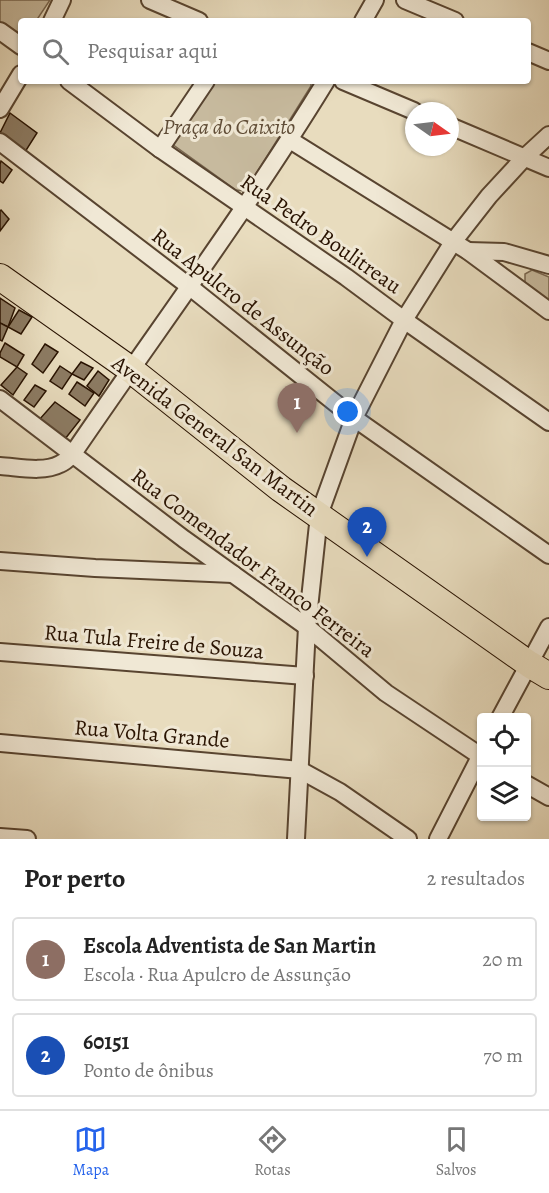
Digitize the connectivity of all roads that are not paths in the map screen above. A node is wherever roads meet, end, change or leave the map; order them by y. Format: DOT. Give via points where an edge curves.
graph roads {
  1 [pos="62,0"];
  2 [pos="150,0"];
  3 [pos="375,0"];
  4 [pos="405,0"];
  5 [pos="53,18"];
  6 [pos="192,18"];
  7 [pos="365,18"];
  8 [pos="448,18"];
  9 [pos="0,31"];
  10 [pos="18,44"];
  11 [pos="531,53"];
  12 [pos="549,61"];
  13 [pos="18,79"];
  14 [pos="73,84"];
  15 [pos="204,84"];
  16 [pos="324,84"];
  17 [pos="350,84"];
  18 [pos="405,107"];
  19 [pos="0,109"];
  20 [pos="459,130"];
  21 [pos="549,135"];
  22 [pos="290,141"];
  23 [pos="0,142"];
  24 [pos="160,149"];
  25 [pos="524,158"];
  26 [pos="549,168"];
  27 [pos="245,208"];
  28 [pos="453,242"];
  29 [pos="468,251"];
  30 [pos="549,265"];
  31 [pos="0,278"];
  32 [pos="190,287"];
  33 [pos="549,311"];
  34 [pos="404,320"];
  35 [pos="130,369"];
  36 [pos="0,399"];
  37 [pos="354,418"];
  38 [pos="549,422"];
  39 [pos="72,455"];
  40 [pos="0,466"];
  41 [pos="318,515"];
  42 [pos="549,555"];
  43 [pos="0,561"];
  44 [pos="233,574"];
  45 [pos="307,627"];
  46 [pos="549,627"];
  47 [pos="0,652"];
  48 [pos="539,670"];
  49 [pos="305,676"];
  50 [pos="504,713"];
  51 [pos="0,743"];
  52 [pos="477,753"];
  53 [pos="477,764"];
  54 [pos="300,770"];
  55 [pos="531,787"];
  56 [pos="549,797"];
  57 [pos="0,837"];
  58 [pos="27,839"];
  59 [pos="296,839"];
  60 [pos="408,839"];
  61 [pos="438,839"];
  1 -- 5 [label="street"];
  2 -- 6 [label="street"];
  3 -- 7 [label="street"];
  4 -- 8 [label="street"];
  9 -- 10 [label="street"];
  11 -- 12 [label="street"];
  13 -- 19 [label="street"];
  14 -- 24 [label="street, Rua Pedro Boulitreau"];
  15 -- 24 [label="street"];
  16 -- 22 [label="street"];
  17 -- 18 [label="street"];
  20 -- 25 [label="street"];
  21 -- 25 [label="street"];
  22 -- 27 [label="street"];
  22 -- 28 [label="street"];
  23 -- 32 [label="street, Rua Apulcro de Assunção"];
  24 -- 27 [label="street, Rua Pedro Boulitreau"];
  25 -- 26 [label="street"];
  25 -- 28 [label="street"];
  27 -- 32 [label="street"];
  27 -- 34 [label="street, Rua Pedro Boulitreau"];
  28 -- 29 [label="street"];
  28 -- 34 [label="street"];
  29 -- 30 [label="street" via="504,252"];
  29 -- 33 [label="street"];
  31 -- 35 [label="main road, Avenida General San Martin"];
  32 -- 35 [label="street"];
  32 -- 37 [label="street, Rua Apulcro de Assunção"];
  34 -- 37 [label="street"];
  34 -- 38 [label="street, Rua Pedro Boulitreau"];
  35 -- 39 [label="street"];
  35 -- 41 [label="main road, Avenida General San Martin"];
  36 -- 39 [label="street, Rua Comendador Franco Ferreira"];
  37 -- 41 [label="street"];
  37 -- 42 [label="street, Rua Apulcro de Assunção"];
  39 -- 40 [label="street" via="53,467"];
  39 -- 44 [label="street, Rua Comendador Franco Ferreira"];
  41 -- 45 [label="street"];
  41 -- 48 [label="main road, Avenida General San Martin"];
  43 -- 44 [label="street"];
  44 -- 45 [label="street, Rua Comendador Franco Ferreira"];
  45 -- 49 [label="street"];
  45 -- 52 [label="street, Rua Comendador Franco Ferreira" via="386,693"];
  46 -- 48 [label="street"];
  47 -- 49 [label="street, Rua Tula Freire de Souza"];
  48 -- 50 [label="street"];
  49 -- 54 [label="street"];
  51 -- 54 [label="street, Rua Volta Grande"];
  53 -- 61 [label="street"];
  54 -- 59 [label="street"];
  54 -- 60 [label="street"];
  55 -- 56 [label="street"];
  57 -- 58 [label="street"];
}
